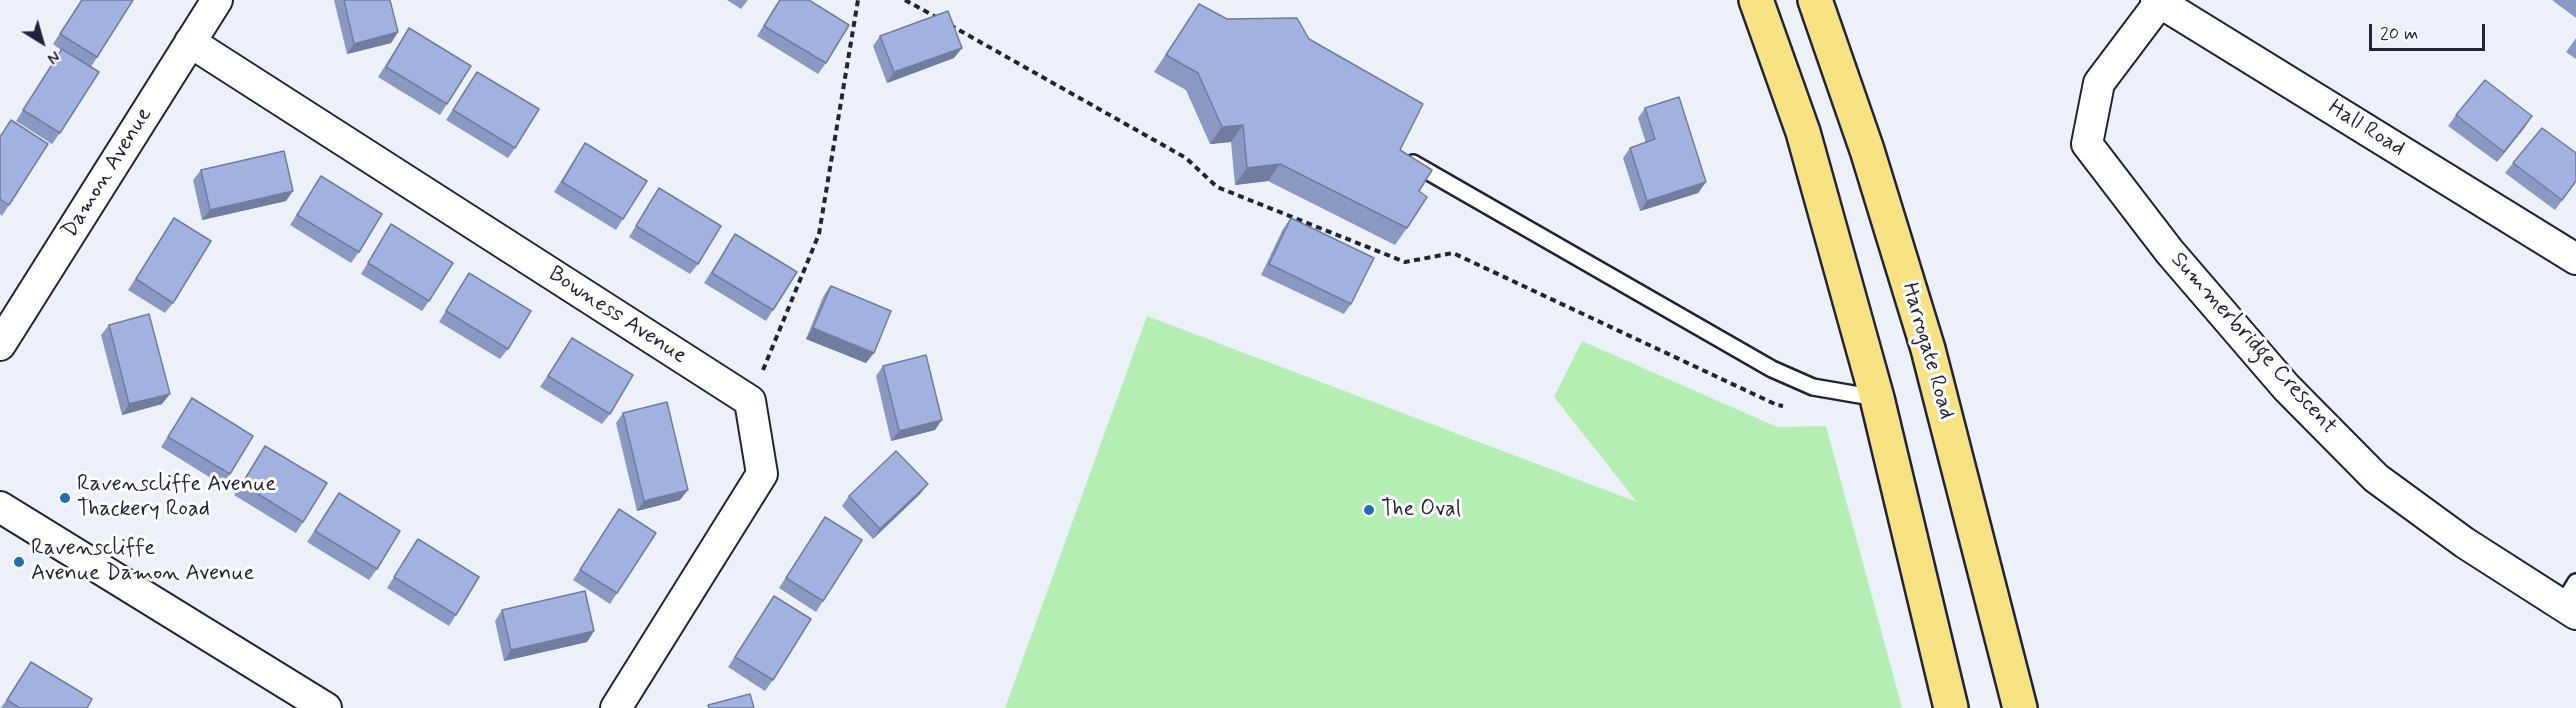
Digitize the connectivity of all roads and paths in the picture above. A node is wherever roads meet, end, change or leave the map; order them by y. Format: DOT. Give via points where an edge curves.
graph roads {
  1 [pos="217,0"];
  2 [pos="858,0"];
  3 [pos="905,0"];
  4 [pos="1756,0"];
  5 [pos="1815,0"];
  6 [pos="2158,1"];
  7 [pos="936,18"];
  8 [pos="947,23"];
  9 [pos="190,42"];
  10 [pos="1413,163"];
  11 [pos="2576,259"];
  12 [pos="0,345"];
  13 [pos="1877,398"];
  14 [pos="750,401"];
  15 [pos="1788,406"];
  16 [pos="0,507"];
  17 [pos="2571,600"];
  18 [pos="326,708"];
  19 [pos="616,708"];
  20 [pos="1952,708"];
  21 [pos="2020,708"];
  1 -- 9 [label="street, Damon Avenue"];
  2 -- 14 [label="path" via="819,234"];
  3 -- 7 [label="path"];
  4 -- 13 [label="highway" via="1803,132"];
  5 -- 21 [label="highway, Harrogate Road" via="1867,150 1928,349"];
  6 -- 11 [label="street, Hall Road"];
  6 -- 17 [label="street, Summerbridge Crescent" via="2098,83 2086,144 2184,269 2286,387 2376,478 2465,543"];
  8 -- 15 [label="path" via="1186,158 1217,188 1405,262 1453,253 1777,405"];
  9 -- 12 [label="street, Damon Avenue"];
  9 -- 14 [label="street, Bowness Avenue"];
  10 -- 13 [label="lane" via="1772,369 1814,387"];
  13 -- 20 [label="highway"];
  14 -- 19 [label="street" via="762,474"];
  16 -- 18 [label="street"];
}
